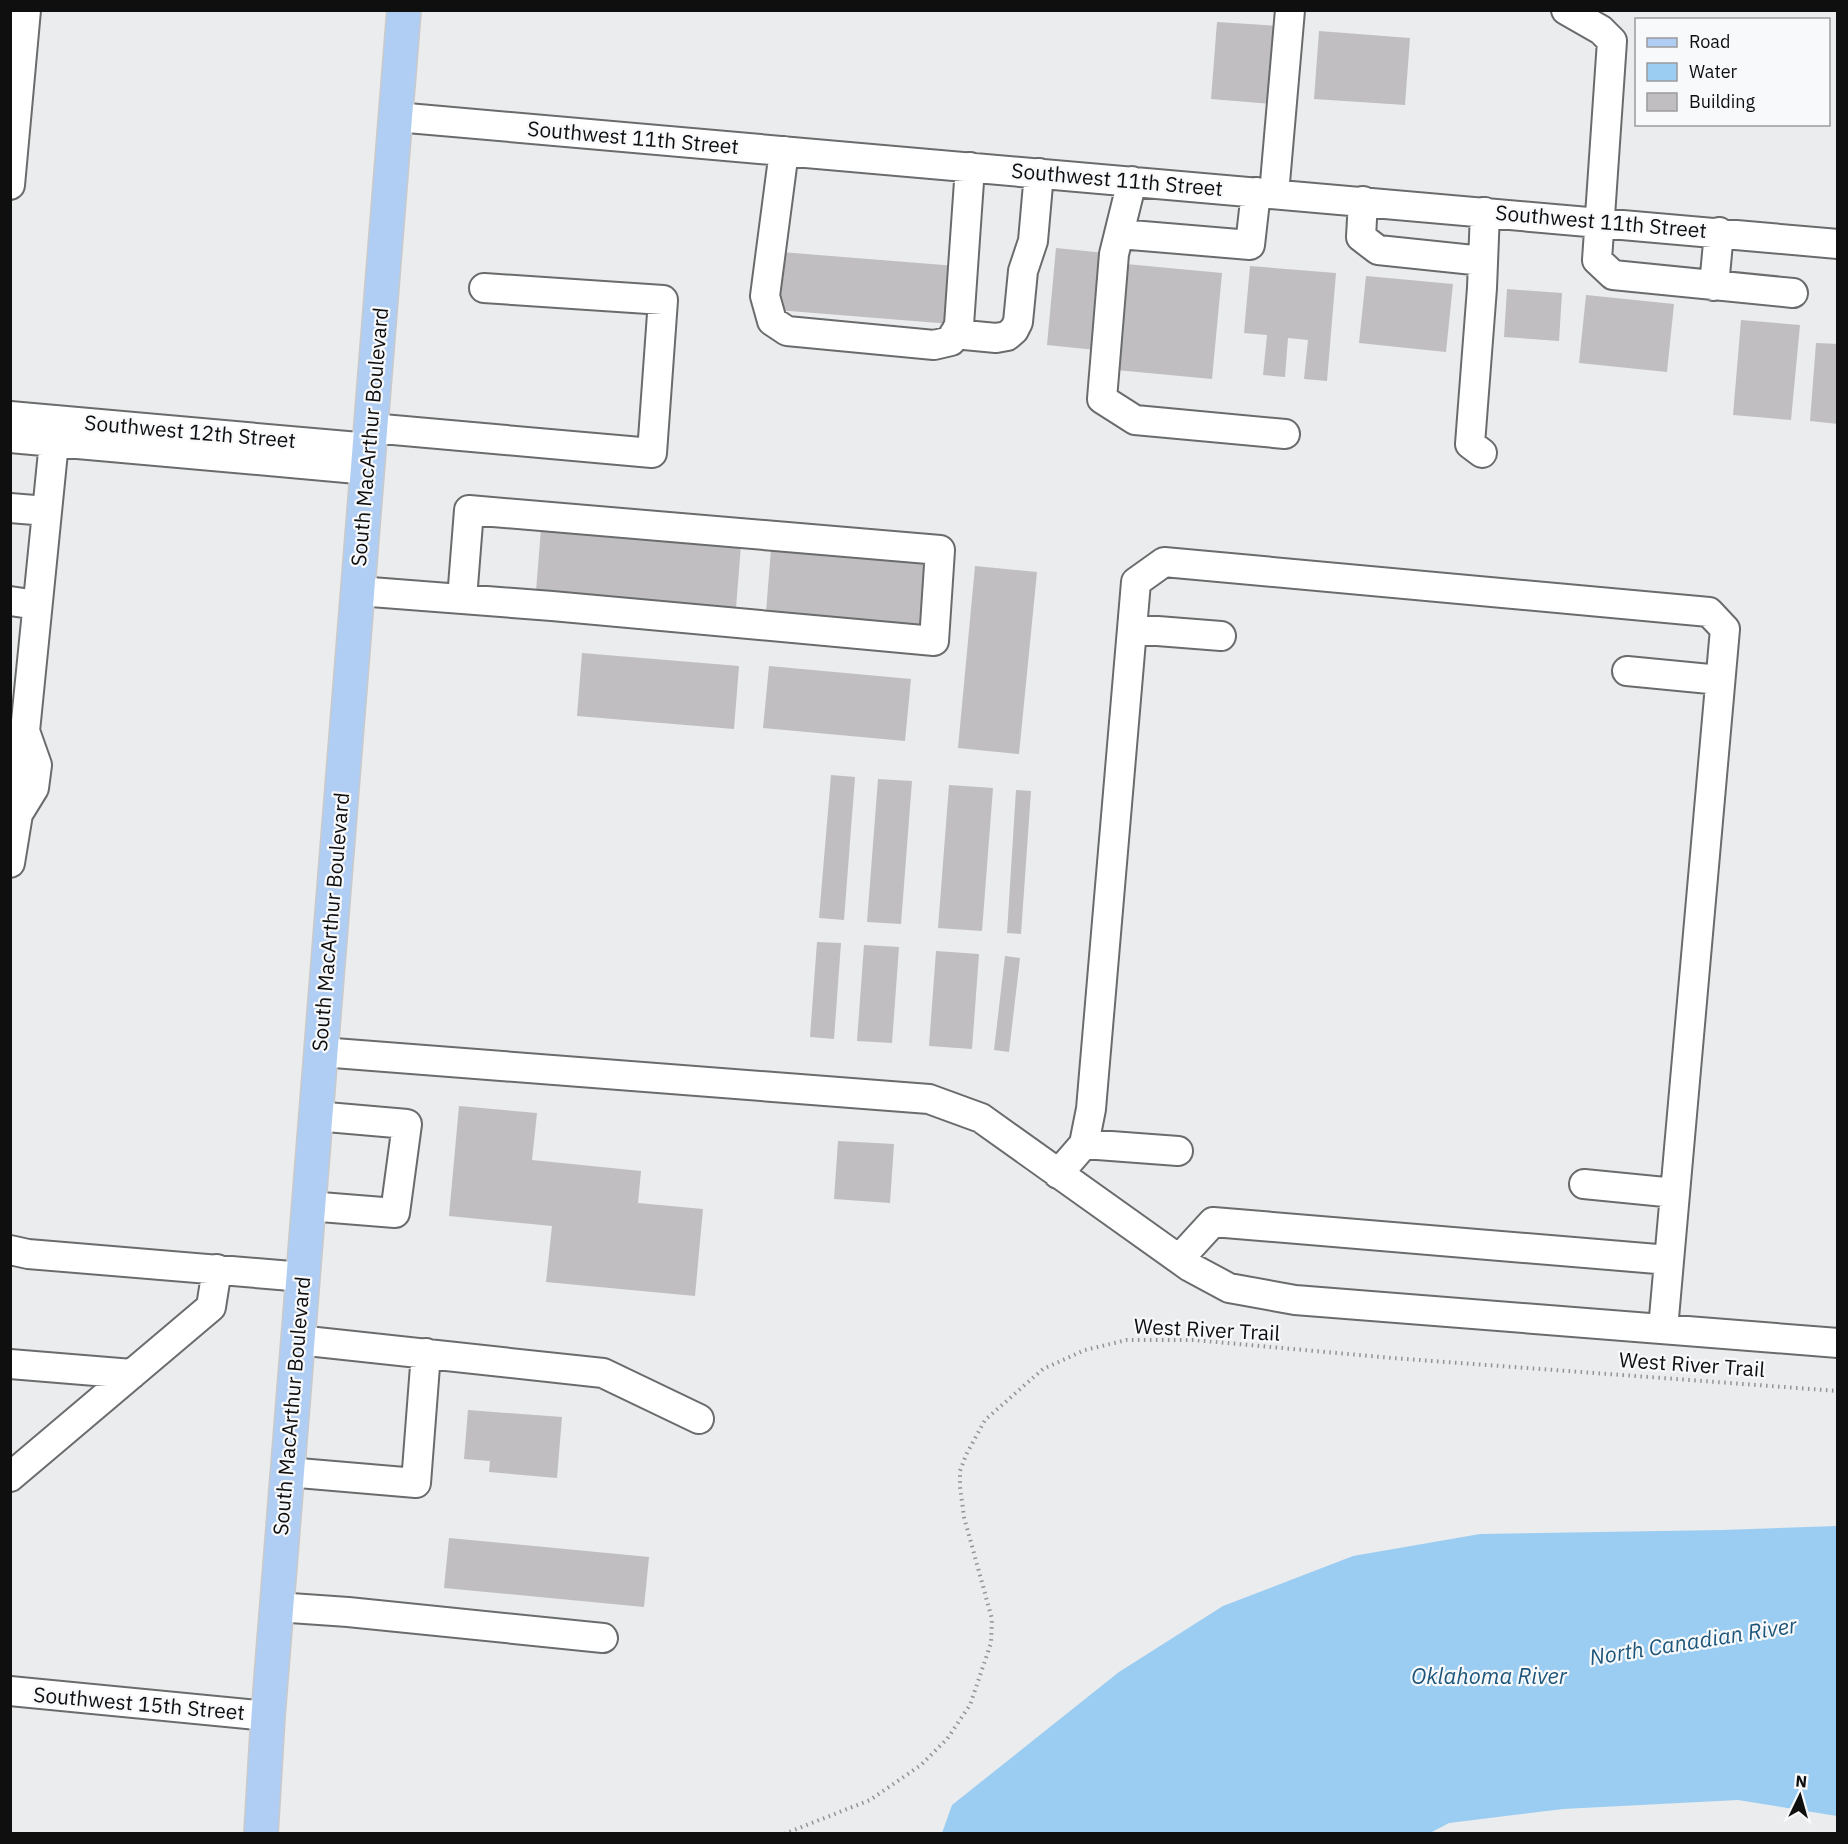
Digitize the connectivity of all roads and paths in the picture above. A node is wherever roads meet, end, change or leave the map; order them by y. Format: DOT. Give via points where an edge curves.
graph roads {
  1 [pos="26,10"];
  2 [pos="404,10"];
  3 [pos="1290,10"];
  4 [pos="1566,10"];
  5 [pos="396,117"];
  6 [pos="784,151"];
  7 [pos="970,167"];
  8 [pos="1039,173"];
  9 [pos="1132,181"];
  10 [pos="10,185"];
  11 [pos="1265,193"];
  12 [pos="1363,201"];
  13 [pos="1485,212"];
  14 [pos="1599,222"];
  15 [pos="1719,232"];
  16 [pos="1119,234"];
  17 [pos="1838,244"];
  18 [pos="1483,261"];
  19 [pos="1714,286"];
  20 [pos="484,288"];
  21 [pos="1793,293"];
  22 [pos="954,334"];
  23 [pos="10,416"];
  24 [pos="1285,434"];
  25 [pos="10,438"];
  26 [pos="54,442"];
  27 [pos="370,449"];
  28 [pos="1482,453"];
  29 [pos="10,508"];
  30 [pos="46,511"];
  31 [pos="358,591"];
  32 [pos="462,599"];
  33 [pos="24,603"];
  34 [pos="1132,629"];
  35 [pos="1221,636"];
  36 [pos="1627,671"];
  37 [pos="1720,680"];
  38 [pos="10,863"];
  39 [pos="321,1052"];
  40 [pos="315,1116"];
  41 [pos="1084,1144"];
  42 [pos="1178,1151"];
  43 [pos="1058,1174"];
  44 [pos="1584,1184"];
  45 [pos="1675,1193"];
  46 [pos="308,1206"];
  47 [pos="10,1229"];
  48 [pos="19,1252"];
  49 [pos="1179,1259"];
  50 [pos="1669,1260"];
  51 [pos="217,1269"];
  52 [pos="303,1277"];
  53 [pos="1663,1329"];
  54 [pos="298,1340"];
  55 [pos="1838,1343"];
  56 [pos="426,1353"];
  57 [pos="10,1364"];
  58 [pos="132,1374"];
  59 [pos="1838,1391"];
  60 [pos="699,1419"];
  61 [pos="287,1472"];
  62 [pos="10,1477"];
  63 [pos="276,1606"];
  64 [pos="603,1638"];
  65 [pos="10,1691"];
  66 [pos="268,1716"];
  67 [pos="261,1833"];
  68 [pos="784,1833"];
  1 -- 10 [label="street"];
  2 -- 5 [label="main road, South MacArthur Boulevard"];
  3 -- 11 [label="street"];
  4 -- 14 [label="street" via="1612,41"];
  5 -- 6 [label="street, Southwest 11th Street"];
  5 -- 27 [label="main road, South MacArthur Boulevard"];
  6 -- 7 [label="street, Southwest 11th Street"];
  6 -- 22 [label="street" via="765,296 772,321 787,331 934,345 951,340"];
  7 -- 8 [label="street, Southwest 11th Street"];
  7 -- 22 [label="street" via="959,325"];
  8 -- 9 [label="street, Southwest 11th Street"];
  8 -- 22 [label="street" via="1033,241 1023,270 1014,330 996,339"];
  9 -- 11 [label="street, Southwest 11th Street"];
  9 -- 16 [label="street"];
  11 -- 12 [label="street, Southwest 11th Street"];
  11 -- 16 [label="street" via="1250,245"];
  12 -- 13 [label="street, Southwest 11th Street"];
  12 -- 18 [label="street" via="1361,237 1378,250"];
  13 -- 14 [label="street, Southwest 11th Street"];
  13 -- 18 [label="street"];
  14 -- 15 [label="street, Southwest 11th Street"];
  14 -- 19 [label="street" via="1597,260 1613,276"];
  15 -- 17 [label="street, Southwest 11th Street"];
  15 -- 19 [label="street"];
  16 -- 24 [label="street" via="1102,399 1134,420"];
  18 -- 28 [label="street" via="1470,444"];
  19 -- 21 [label="street"];
  20 -- 27 [label="street" via="663,300 652,453"];
  23 -- 27 [label="street, Southwest 12th Street"];
  25 -- 26 [label="street, Southwest 12th Street"];
  26 -- 27 [label="street, Southwest 12th Street"];
  26 -- 30 [label="street"];
  27 -- 31 [label="main road, South MacArthur Boulevard"];
  29 -- 30 [label="street"];
  30 -- 33 [label="street"];
  31 -- 32 [label="street"];
  31 -- 39 [label="main road, South MacArthur Boulevard"];
  32 -- 32 [label="street" via="934,641 940,550 469,510"];
  33 -- 38 [label="street" via="25,731 37,765 34,788 18,814"];
  34 -- 35 [label="street"];
  34 -- 37 [label="street" via="1136,582 1164,562 1709,612 1725,629"];
  34 -- 41 [label="street" via="1091,1110"];
  36 -- 37 [label="street"];
  37 -- 45 [label="street"];
  39 -- 40 [label="main road, South MacArthur Boulevard"];
  39 -- 43 [label="street" via="929,1100 981,1118"];
  40 -- 46 [label="main road, South MacArthur Boulevard"];
  40 -- 46 [label="street" via="407,1124 395,1213"];
  41 -- 42 [label="street"];
  41 -- 43 [label="street"];
  43 -- 49 [label="street"];
  44 -- 45 [label="street"];
  45 -- 50 [label="street"];
  46 -- 52 [label="main road, South MacArthur Boulevard"];
  47 -- 48 [label="street"];
  48 -- 51 [label="street"];
  49 -- 50 [label="street" via="1213,1222"];
  49 -- 53 [label="street" via="1229,1288 1295,1300"];
  50 -- 53 [label="street"];
  51 -- 52 [label="street"];
  51 -- 58 [label="street" via="211,1307"];
  52 -- 54 [label="main road, South MacArthur Boulevard"];
  53 -- 55 [label="street"];
  54 -- 56 [label="street"];
  54 -- 61 [label="main road, South MacArthur Boulevard"];
  56 -- 60 [label="street" via="603,1373"];
  56 -- 61 [label="street" via="416,1483"];
  57 -- 58 [label="street"];
  58 -- 62 [label="street"];
  59 -- 68 [label="path, West River Trail" via="1194,1340 1128,1340 1085,1350 1043,1369 985,1420 960,1471 964,1517 992,1619 991,1643 970,1705 947,1739 921,1765 870,1800"];
  61 -- 63 [label="main road, South MacArthur Boulevard"];
  63 -- 64 [label="street"];
  63 -- 66 [label="main road, South MacArthur Boulevard"];
  65 -- 66 [label="street, Southwest 15th Street"];
  66 -- 67 [label="main road, South MacArthur Boulevard"];
}
